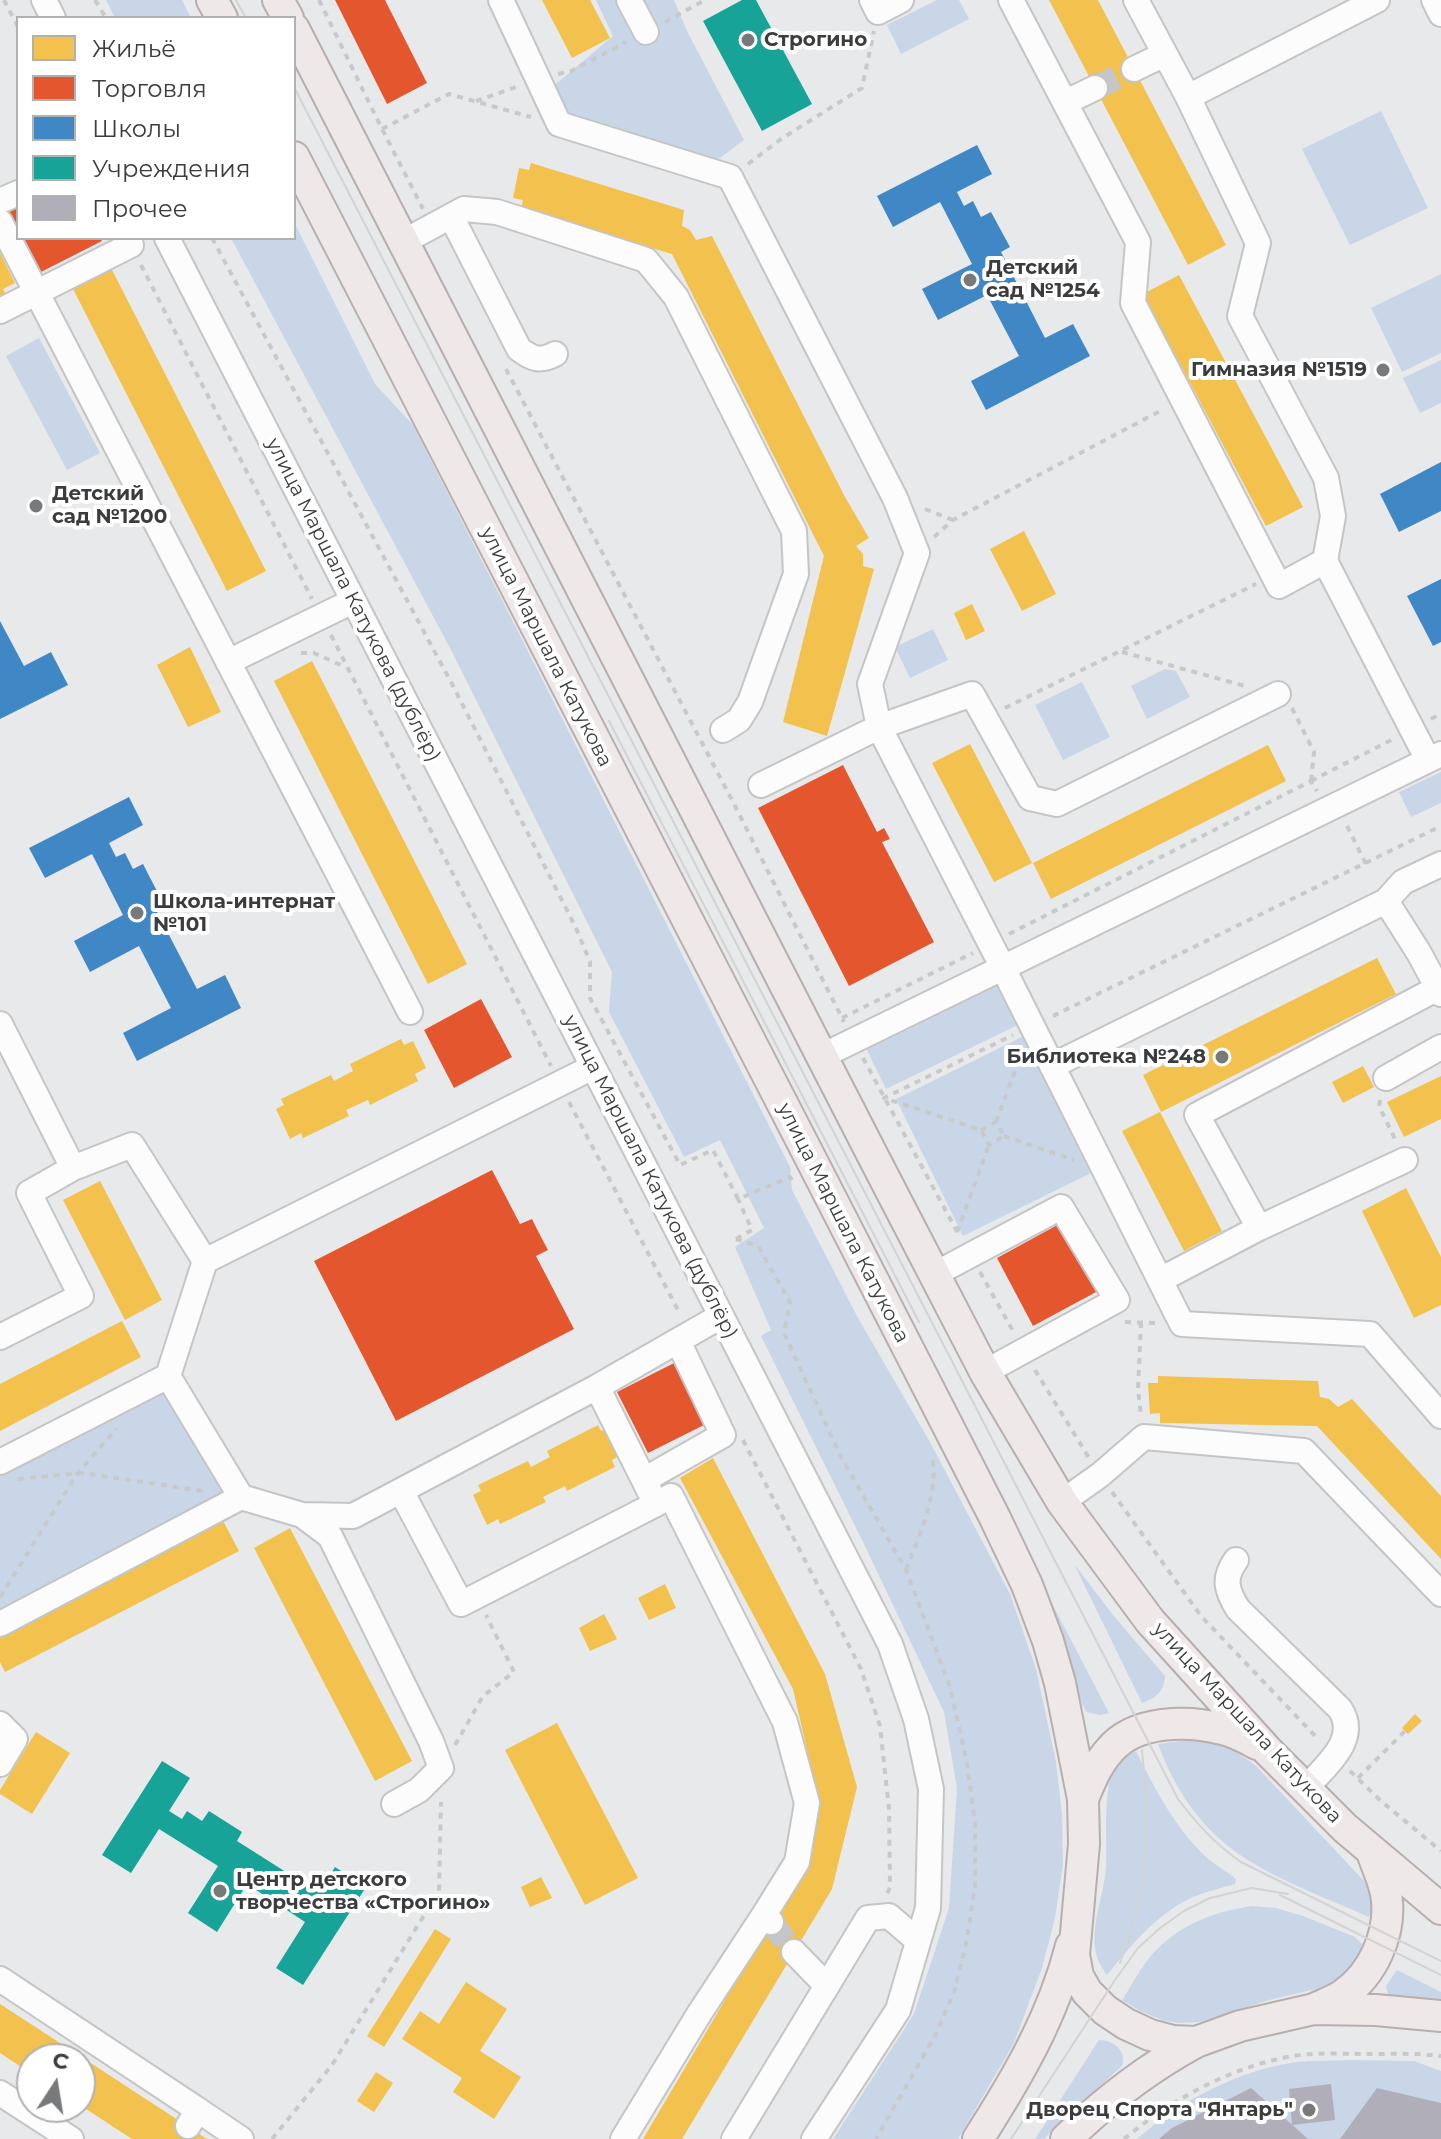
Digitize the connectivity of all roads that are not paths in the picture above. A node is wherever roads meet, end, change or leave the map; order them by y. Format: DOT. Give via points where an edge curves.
graph roads {
  1 [pos="501,0"];
  2 [pos="629,0"];
  3 [pos="901,0"];
  4 [pos="1011,0"];
  5 [pos="1136,0"];
  6 [pos="1377,0"];
  7 [pos="1434,0"];
  8 [pos="875,6"];
  9 [pos="1441,14"];
  10 [pos="646,32"];
  11 [pos="296,33"];
  12 [pos="1165,54"];
  13 [pos="1134,69"];
  14 [pos="1095,88"];
  15 [pos="1188,97"];
  16 [pos="1066,102"];
  17 [pos="296,161"];
  18 [pos="441,221"];
  19 [pos="0,222"];
  20 [pos="168,240"];
  21 [pos="403,242"];
  22 [pos="131,245"];
  23 [pos="36,293"];
  24 [pos="0,311"];
  25 [pos="555,354"];
  26 [pos="1325,561"];
  27 [pos="353,601"];
  28 [pos="228,662"];
  29 [pos="1277,694"];
  30 [pos="879,727"];
  31 [pos="723,730"];
  32 [pos="1435,757"];
  33 [pos="761,785"];
  34 [pos="1441,864"];
  35 [pos="1386,901"];
  36 [pos="1441,942"];
  37 [pos="1419,953"];
  38 [pos="1003,968"];
  39 [pos="1439,991"];
  40 [pos="410,1012"];
  41 [pos="0,1024"];
  42 [pos="1441,1047"];
  43 [pos="822,1056"];
  44 [pos="1052,1066"];
  45 [pos="593,1067"];
  46 [pos="1386,1078"];
  47 [pos="1405,1160"];
  48 [pos="73,1168"];
  49 [pos="1259,1228"];
  50 [pos="205,1261"];
  51 [pos="935,1274"];
  52 [pos="1160,1280"];
  53 [pos="721,1316"];
  54 [pos="0,1337"];
  55 [pos="684,1338"];
  56 [pos="985,1372"];
  57 [pos="168,1376"];
  58 [pos="597,1387"];
  59 [pos="1441,1416"];
  60 [pos="8,1471"];
  61 [pos="644,1480"];
  62 [pos="401,1491"];
  63 [pos="241,1497"];
  64 [pos="1062,1502"];
  65 [pos="656,1504"];
  66 [pos="302,1515"];
  67 [pos="1236,1560"];
  68 [pos="1441,1594"];
  69 [pos="0,1624"];
  70 [pos="0,1724"];
  71 [pos="1267,1750"];
  72 [pos="0,1764"];
  73 [pos="1306,1788"];
  74 [pos="1083,1799"];
  75 [pos="394,1804"];
  76 [pos="1372,1852"];
  77 [pos="1441,1909"];
  78 [pos="1075,1928"];
  79 [pos="918,1941"];
  80 [pos="794,1952"];
  81 [pos="0,1979"];
  82 [pos="827,1986"];
  83 [pos="1314,2009"];
  84 [pos="1441,2016"];
  85 [pos="1196,2042"];
  86 [pos="0,2093"];
  87 [pos="71,2139"];
  88 [pos="241,2139"];
  89 [pos="623,2139"];
  90 [pos="734,2139"];
  91 [pos="814,2139"];
  92 [pos="978,2139"];
  93 [pos="1066,2139"];
  1 -- 30 [label="street" via="559,124 730,177 895,498 917,553 870,684"];
  2 -- 10 [label="street"];
  3 -- 8 [label="street"];
  4 -- 16 [label="street"];
  5 -- 12 [label="street"];
  6 -- 15 [label="street"];
  7 -- 9 [label="street"];
  11 -- 21 [label="main road, улица Маршала Катукова"];
  12 -- 13 [label="street"];
  12 -- 15 [label="street"];
  14 -- 16 [label="street"];
  15 -- 26 [label="street" via="1258,243 1240,316 1326,478 1333,516"];
  16 -- 26 [label="street" via="1138,242 1133,303 1279,586"];
  17 -- 74 [label="main road, улица Маршала Катукова" via="995,1518 1048,1641"];
  18 -- 21 [label="street"];
  18 -- 25 [label="street" via="519,349 539,360"];
  18 -- 31 [label="street" via="464,209 497,212 646,260 676,297 794,531 796,574 750,702 739,720"];
  19 -- 23 [label="street"];
  20 -- 27 [label="street, улица Маршала Катукова (дублёр)"];
  21 -- 43 [label="main road, улица Маршала Катукова"];
  22 -- 23 [label="street"];
  23 -- 24 [label="street"];
  23 -- 28 [label="street"];
  26 -- 32 [label="street" via="1412,729"];
  27 -- 28 [label="street"];
  27 -- 45 [label="street, улица Маршала Катукова (дублёр)"];
  28 -- 40 [label="street"];
  29 -- 30 [label="street" via="1057,804 1030,798 972,694"];
  30 -- 33 [label="street"];
  30 -- 38 [label="street"];
  32 -- 38 [label="street"];
  34 -- 35 [label="street" via="1403,882"];
  35 -- 37 [label="street"];
  35 -- 44 [label="street"];
  36 -- 37 [label="street"];
  37 -- 39 [label="street"];
  38 -- 43 [label="street"];
  38 -- 44 [label="street"];
  39 -- 49 [label="street" via="1197,1115"];
  41 -- 48 [label="street"];
  42 -- 46 [label="street"];
  43 -- 51 [label="main road, улица Маршала Катукова"];
  44 -- 52 [label="street"];
  45 -- 50 [label="street"];
  45 -- 53 [label="street, улица Маршала Катукова (дублёр)"];
  47 -- 49 [label="street"];
  48 -- 50 [label="street" via="132,1145"];
  48 -- 54 [label="street" via="29,1193 81,1296"];
  49 -- 52 [label="street"];
  50 -- 57 [label="street"];
  51 -- 56 [label="main road, улица Маршала Катукова"];
  51 -- 56 [label="street" via="1061,1207 1117,1300"];
  52 -- 59 [label="street" via="1182,1324 1370,1334"];
  53 -- 55 [label="street"];
  53 -- 79 [label="street, улица Маршала Катукова (дублёр)" via="890,1644 916,1719 931,1789 928,1908"];
  55 -- 58 [label="street"];
  55 -- 61 [label="street" via="723,1435"];
  56 -- 64 [label="main road, улица Маршала Катукова"];
  57 -- 60 [label="street"];
  57 -- 63 [label="street"];
  58 -- 61 [label="street"];
  58 -- 62 [label="street"];
  61 -- 65 [label="street"];
  62 -- 65 [label="street" via="461,1604"];
  62 -- 66 [label="street" via="353,1516"];
  63 -- 66 [label="street"];
  63 -- 69 [label="street"];
  64 -- 68 [label="street" via="1144,1437 1304,1451"];
  64 -- 71 [label="main road, улица Маршала Катукова" via="1150,1621"];
  65 -- 89 [label="street" via="671,1496 785,1722 807,1803 797,1862 768,1918 699,2014"];
  66 -- 75 [label="street" via="330,1536 441,1768 419,1790"];
  67 -- 73 [label="street" via="1227,1584 1238,1609 1347,1719 1343,1745"];
  70 -- 72 [label="street" via="15,1739"];
  71 -- 73 [label="main road, улица Маршала Катукова"];
  71 -- 74 [label="main road" via="1215,1727 1181,1724 1142,1730 1111,1748"];
  73 -- 76 [label="main road, улица Маршала Катукова"];
  74 -- 78 [label="main road, улица Маршала Катукова"];
  76 -- 77 [label="main road, улица Маршала Катукова"];
  76 -- 83 [label="main road" via="1387,1901 1381,1946 1372,1965 1344,1994"];
  78 -- 85 [label="main road, улица Маршала Катукова" via="1078,1976 1098,2004 1150,2035"];
  78 -- 92 [label="main road" via="1041,2030"];
  79 -- 82 [label="street" via="889,1916 868,1918"];
  79 -- 91 [label="street, улица Маршала Катукова (дублёр)" via="898,2010"];
  80 -- 82 [label="street"];
  81 -- 88 [label="street" via="193,2118"];
  82 -- 90 [label="street"];
  83 -- 84 [label="main road, улица Маршала Катукова"];
  83 -- 85 [label="main road, улица Маршала Катукова"];
  85 -- 93 [label="main road" via="1133,2082"];
  86 -- 87 [label="street"];
}
